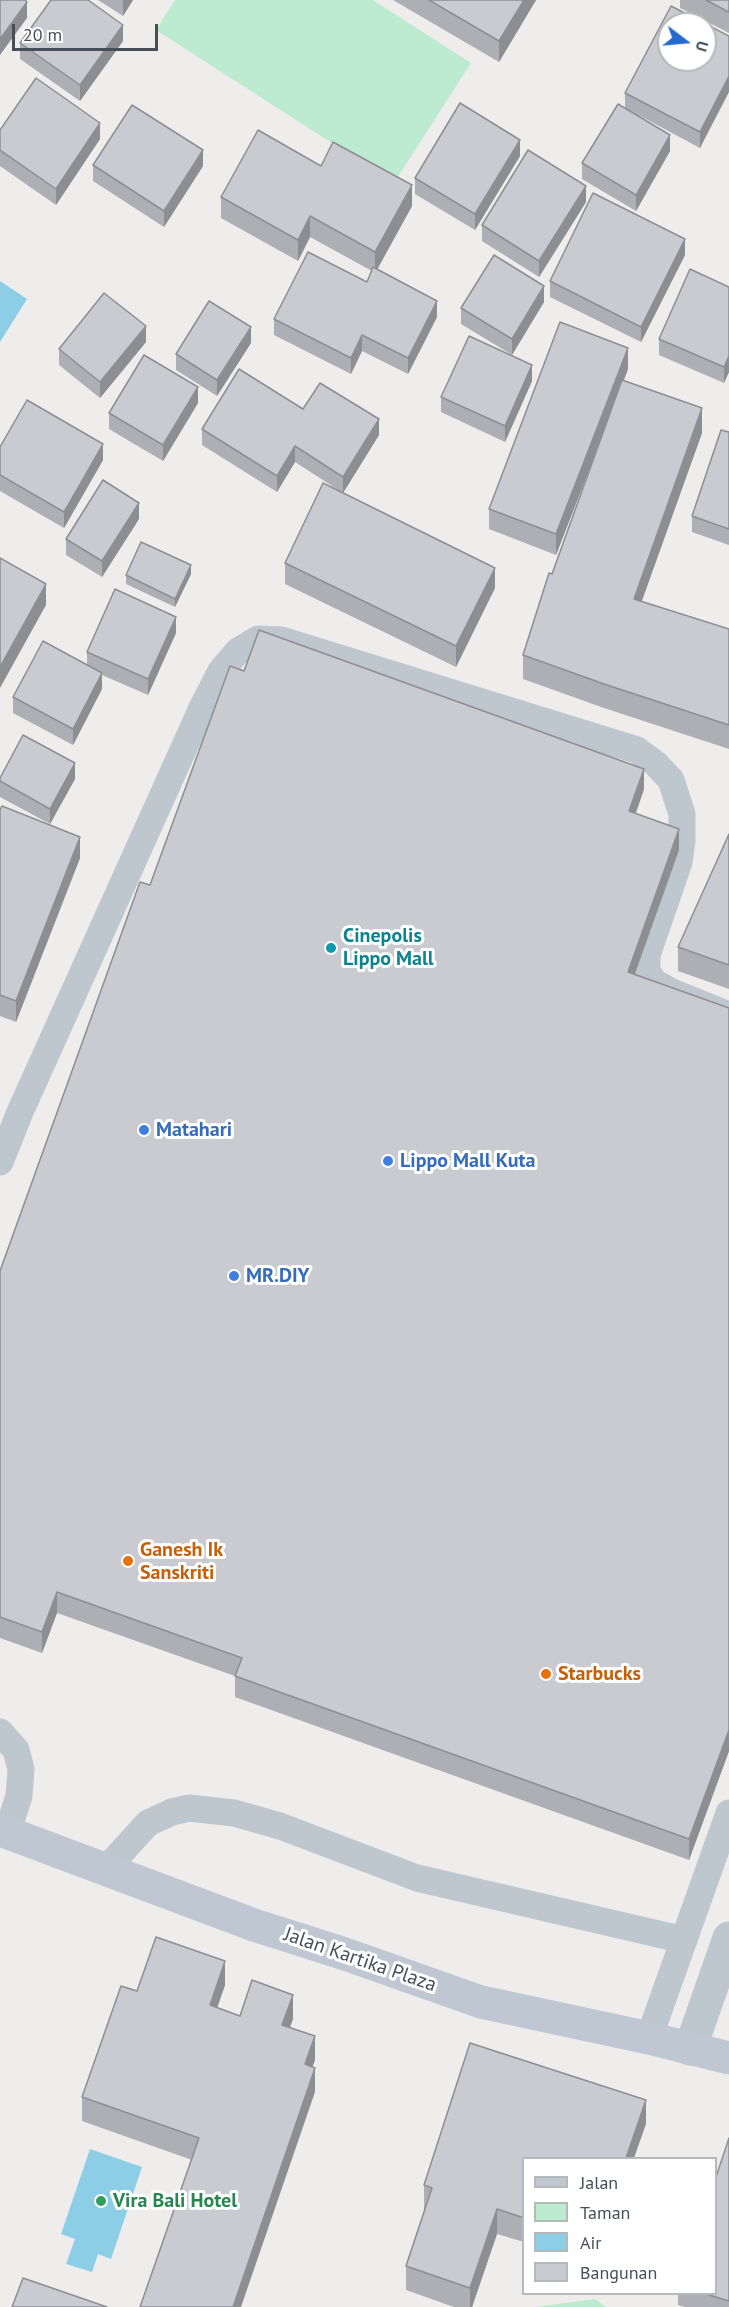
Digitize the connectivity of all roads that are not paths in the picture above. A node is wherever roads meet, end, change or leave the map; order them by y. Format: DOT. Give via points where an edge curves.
graph roads {
  1 [pos="729,1015"];
  2 [pos="0,1162"];
  3 [pos="0,1732"];
  4 [pos="729,1813"];
  5 [pos="3,1831"];
  6 [pos="106,1869"];
  7 [pos="729,1938"];
  8 [pos="684,1940"];
  9 [pos="649,2038"];
  10 [pos="690,2049"];
  11 [pos="729,2058"];
  1 -- 2 [label="lane" via="672,992 654,982 647,971 647,955 679,862 682,841 682,814 670,780 656,764 637,750 281,640 258,639 238,651 221,671 202,708"];
  3 -- 5 [label="lane" via="16,1750 21,1769 19,1796"];
  4 -- 8 [label="lane"];
  5 -- 6 [label="main road, Jalan Kartika Plaza"];
  6 -- 8 [label="lane" via="148,1822 189,1808 234,1813 280,1826 417,1878"];
  6 -- 9 [label="main road, Jalan Kartika Plaza" via="254,1925 481,2002"];
  7 -- 10 [label="street"];
  8 -- 9 [label="lane"];
  9 -- 10 [label="main road, Jalan Kartika Plaza"];
  10 -- 11 [label="main road, Jalan Kartika Plaza"];
}
